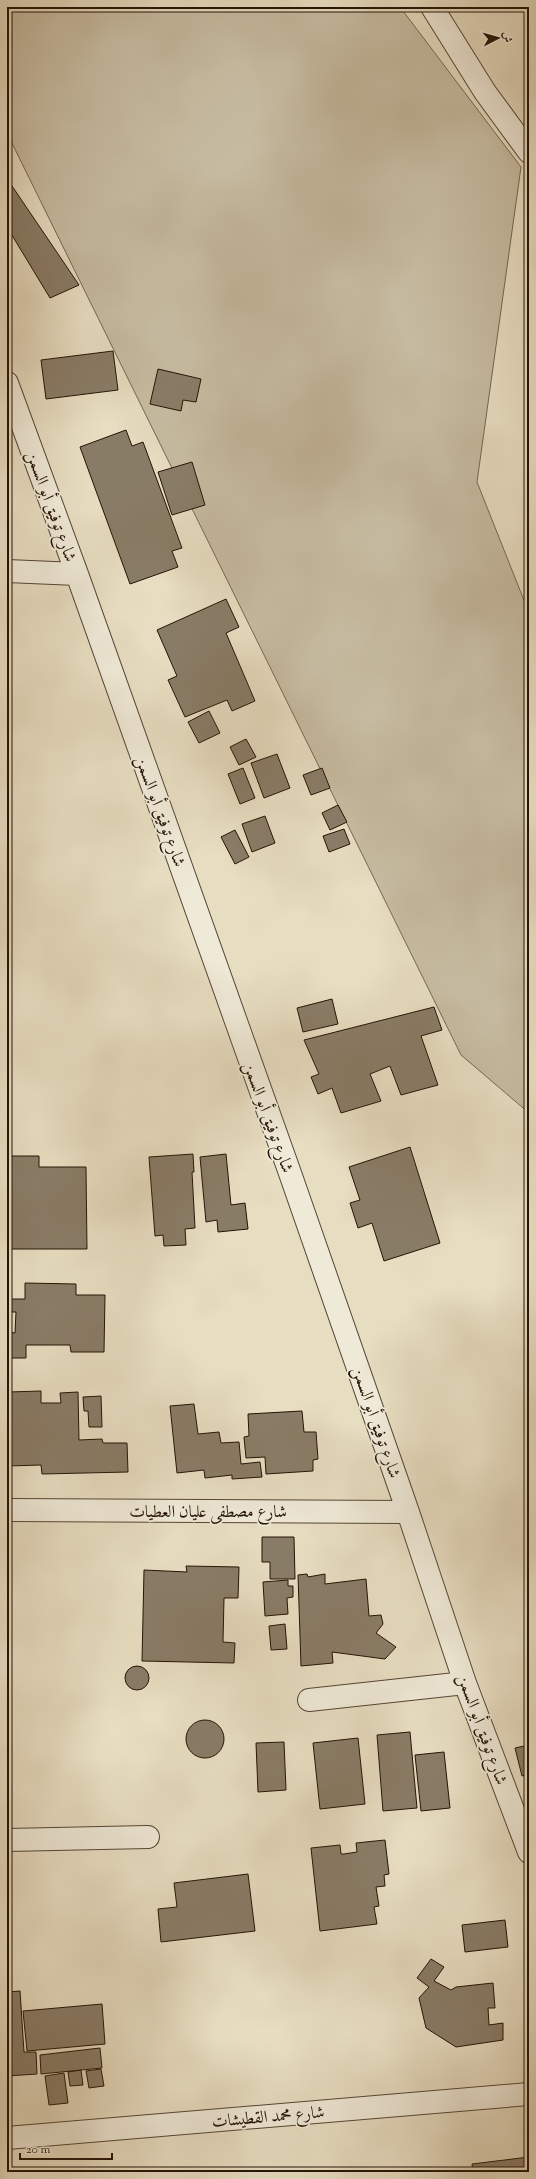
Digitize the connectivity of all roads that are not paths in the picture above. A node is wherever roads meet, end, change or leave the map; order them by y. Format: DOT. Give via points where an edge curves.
graph roads {
  1 [pos="432,7"];
  2 [pos="529,152"];
  3 [pos="7,383"];
  4 [pos="7,571"];
  5 [pos="77,574"];
  6 [pos="7,1510"];
  7 [pos="408,1512"];
  8 [pos="465,1683"];
  9 [pos="309,1700"];
  10 [pos="148,1837"];
  11 [pos="7,1840"];
  12 [pos="529,1852"];
  13 [pos="529,2094"];
  14 [pos="7,2138"];
  1 -- 2 [label="street" via="485,92"];
  3 -- 5 [label="street, شارع توفيق أبو السمن"];
  4 -- 5 [label="street"];
  5 -- 7 [label="street, شارع توفيق أبو السمن"];
  6 -- 7 [label="street, شارع مصطفى عليان العطيات"];
  7 -- 8 [label="street, شارع توفيق أبو السمن"];
  8 -- 9 [label="street"];
  8 -- 12 [label="street, شارع توفيق أبو السمن"];
  10 -- 11 [label="street"];
  13 -- 14 [label="street, شارع محمد القطيشات"];
}
